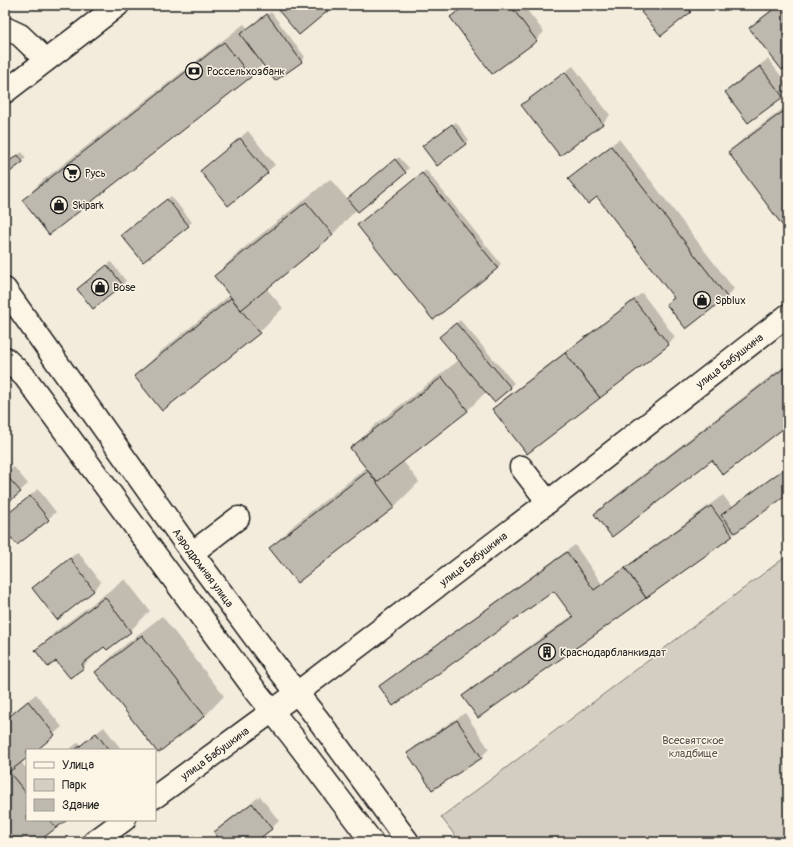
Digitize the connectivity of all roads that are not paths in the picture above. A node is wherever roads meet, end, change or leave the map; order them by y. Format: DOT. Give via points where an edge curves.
graph roads {
  1 [pos="118,5"];
  2 [pos="5,28"];
  3 [pos="46,60"];
  4 [pos="5,92"];
  5 [pos="5,289"];
  6 [pos="788,315"];
  7 [pos="5,358"];
  8 [pos="521,467"];
  9 [pos="548,502"];
  10 [pos="238,518"];
  11 [pos="192,553"];
  12 [pos="297,693"];
  13 [pos="272,711"];
  14 [pos="156,796"];
  15 [pos="123,821"];
  16 [pos="94,842"];
  17 [pos="372,842"];
  18 [pos="408,842"];
  1 -- 3 [label="street"];
  2 -- 3 [label="street" via="20,35"];
  3 -- 4 [label="street"];
  5 -- 11 [label="street, Аэродромная улица"];
  6 -- 9 [label="street, улица Бабушкина"];
  7 -- 13 [label="street" via="25,376 254,690"];
  8 -- 9 [label="street"];
  9 -- 12 [label="street, улица Бабушкина"];
  10 -- 11 [label="street"];
  11 -- 12 [label="street, Аэродромная улица"];
  12 -- 13 [label="street, улица Бабушкина"];
  12 -- 18 [label="street, Аэродромная улица"];
  13 -- 14 [label="street, улица Бабушкина"];
  13 -- 17 [label="street"];
  15 -- 16 [label="street"];
}
